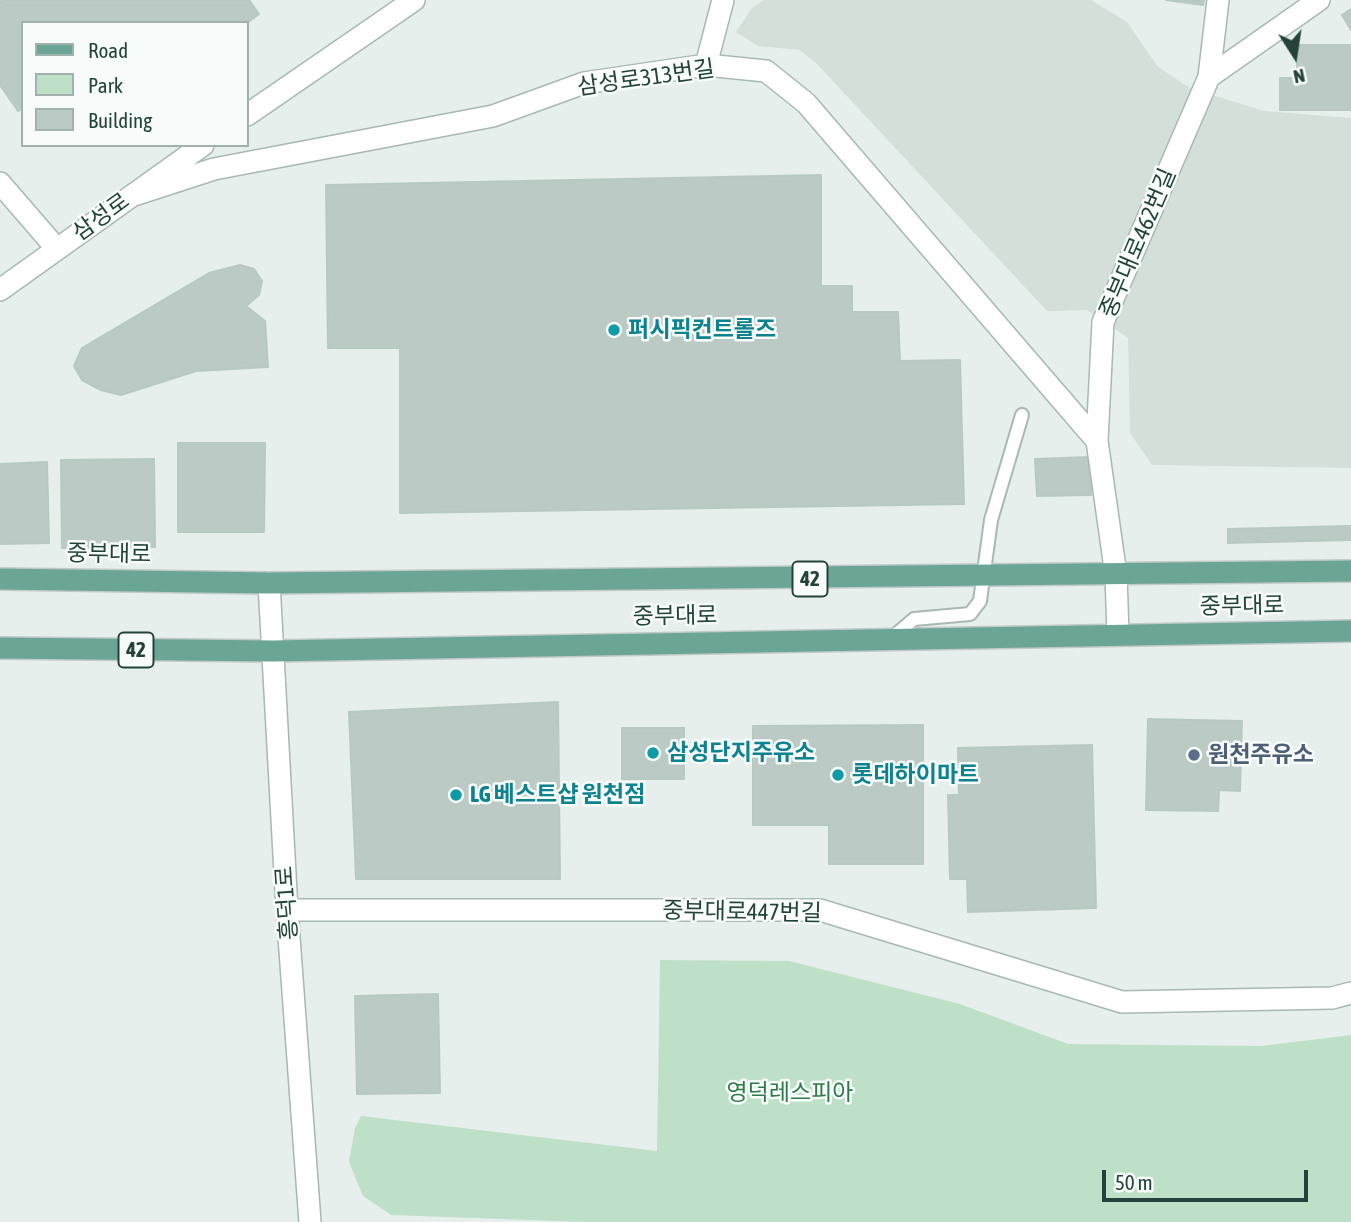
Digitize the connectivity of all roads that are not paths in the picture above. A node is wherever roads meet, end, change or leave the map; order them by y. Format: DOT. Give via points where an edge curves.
graph roads {
  1 [pos="414,0"];
  2 [pos="723,0"];
  3 [pos="1218,0"];
  4 [pos="1319,0"];
  5 [pos="706,65"];
  6 [pos="1209,77"];
  7 [pos="248,114"];
  8 [pos="200,147"];
  9 [pos="0,183"];
  10 [pos="127,198"];
  11 [pos="57,249"];
  12 [pos="0,290"];
  13 [pos="1022,415"];
  14 [pos="1097,441"];
  15 [pos="1351,571"];
  16 [pos="1116,575"];
  17 [pos="984,577"];
  18 [pos="0,579"];
  19 [pos="269,583"];
  20 [pos="1351,631"];
  21 [pos="1118,634"];
  22 [pos="893,637"];
  23 [pos="0,648"];
  24 [pos="273,651"];
  25 [pos="287,910"];
  26 [pos="1351,993"];
  27 [pos="310,1222"];
  1 -- 7 [label="street"];
  2 -- 5 [label="street"];
  3 -- 6 [label="street, 중부대로462번길"];
  4 -- 6 [label="street"];
  5 -- 10 [label="street, 삼성로313번길" via="584,83 493,116 214,169"];
  5 -- 14 [label="street, 삼성로313번길" via="766,71 806,103"];
  6 -- 14 [label="street, 중부대로462번길" via="1103,323"];
  8 -- 10 [label="street, 삼성로"];
  9 -- 11 [label="street"];
  10 -- 11 [label="street, 삼성로"];
  11 -- 12 [label="street, 삼성로"];
  13 -- 17 [label="lane" via="990,520"];
  14 -- 16 [label="street, 중부대로462번길"];
  15 -- 16 [label="main road, 중부대로 / 42"];
  16 -- 17 [label="main road, 중부대로 / 42"];
  16 -- 21 [label="street, 중부대로462번길"];
  17 -- 19 [label="main road, 중부대로 / 42"];
  17 -- 22 [label="lane" via="976,609 970,614 914,619"];
  18 -- 19 [label="main road, 중부대로 / 42"];
  19 -- 24 [label="street, 흥덕1로"];
  20 -- 21 [label="main road, 중부대로 / 42"];
  21 -- 22 [label="main road, 중부대로 / 42"];
  22 -- 24 [label="main road, 중부대로 / 42"];
  23 -- 24 [label="main road, 중부대로 / 42"];
  24 -- 25 [label="street, 흥덕1로"];
  25 -- 26 [label="street, 중부대로447번길" via="820,911 1122,1002 1332,998"];
  25 -- 27 [label="street, 흥덕1로"];
}
